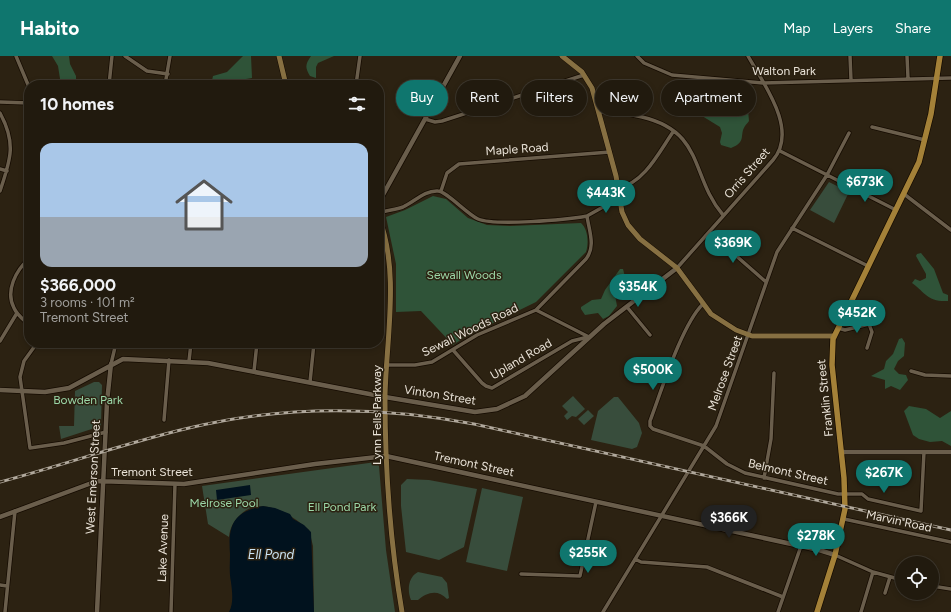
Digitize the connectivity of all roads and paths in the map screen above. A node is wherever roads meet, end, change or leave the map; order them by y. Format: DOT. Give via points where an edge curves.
graph roads {
  1 [pos="16,56"];
  2 [pos="112,56"];
  3 [pos="125,56"];
  4 [pos="170,56"];
  5 [pos="279,56"];
  6 [pos="360,56"];
  7 [pos="460,56"];
  8 [pos="562,56"];
  9 [pos="637,56"];
  10 [pos="748,56"];
  11 [pos="850,56"];
  12 [pos="907,56"];
  13 [pos="940,56"];
  14 [pos="168,74"];
  15 [pos="584,75"];
  16 [pos="908,78"];
  17 [pos="937,78"];
  18 [pos="951,78"];
  19 [pos="26,80"];
  20 [pos="110,80"];
  21 [pos="166,80"];
  22 [pos="285,80"];
  23 [pos="357,80"];
  24 [pos="851,80"];
  25 [pos="763,82"];
  26 [pos="595,97"];
  27 [pos="0,102"];
  28 [pos="24,103"];
  29 [pos="0,113"];
  30 [pos="601,116"];
  31 [pos="636,116"];
  32 [pos="425,119"];
  33 [pos="872,127"];
  34 [pos="673,132"];
  35 [pos="849,133"];
  36 [pos="925,140"];
  37 [pos="780,151"];
  38 [pos="610,152"];
  39 [pos="0,169"];
  40 [pos="7,171"];
  41 [pos="827,175"];
  42 [pos="619,188"];
  43 [pos="0,191"];
  44 [pos="441,191"];
  45 [pos="384,193"];
  46 [pos="904,194"];
  47 [pos="619,198"];
  48 [pos="896,210"];
  49 [pos="384,212"];
  50 [pos="723,215"];
  51 [pos="586,216"];
  52 [pos="951,224"];
  53 [pos="945,225"];
  54 [pos="792,228"];
  55 [pos="951,230"];
  56 [pos="709,232"];
  57 [pos="384,234"];
  58 [pos="24,264"];
  59 [pos="868,266"];
  60 [pos="677,268"];
  61 [pos="766,282"];
  62 [pos="703,304"];
  63 [pos="627,307"];
  64 [pos="536,310"];
  65 [pos="18,314"];
  66 [pos="24,320"];
  67 [pos="837,328"];
  68 [pos="650,335"];
  69 [pos="749,335"];
  70 [pos="834,336"];
  71 [pos="589,337"];
  72 [pos="0,341"];
  73 [pos="32,348"];
  74 [pos="115,348"];
  75 [pos="190,348"];
  76 [pos="256,348"];
  77 [pos="313,348"];
  78 [pos="867,348"];
  79 [pos="453,350"];
  80 [pos="169,360"];
  81 [pos="189,361"];
  82 [pos="112,364"];
  83 [pos="386,365"];
  84 [pos="254,371"];
  85 [pos="911,371"];
  86 [pos="774,373"];
  87 [pos="951,376"];
  88 [pos="310,382"];
  89 [pos="0,390"];
  90 [pos="21,392"];
  91 [pos="385,397"];
  92 [pos="164,420"];
  93 [pos="106,432"];
  94 [pos="704,446"];
  95 [pos="841,452"];
  96 [pos="924,452"];
  97 [pos="951,452"];
  98 [pos="386,456"];
  99 [pos="764,478"];
  100 [pos="103,481"];
  101 [pos="175,484"];
  102 [pos="845,494"];
  103 [pos="596,502"];
  104 [pos="15,511"];
  105 [pos="661,516"];
  106 [pos="0,517"];
  107 [pos="844,520"];
  108 [pos="951,542"];
  109 [pos="800,546"];
  110 [pos="835,555"];
  111 [pos="635,559"];
  112 [pos="873,572"];
  113 [pos="521,574"];
  114 [pos="890,577"];
  115 [pos="895,578"];
  116 [pos="0,585"];
  117 [pos="7,586"];
  118 [pos="939,587"];
  119 [pos="951,589"];
  120 [pos="885,593"];
  121 [pos="783,598"];
  122 [pos="4,612"];
  123 [pos="97,612"];
  124 [pos="170,612"];
  125 [pos="402,612"];
  126 [pos="603,612"];
  127 [pos="778,612"];
  128 [pos="817,612"];
  129 [pos="861,612"];
  1 -- 19 [label="street"];
  2 -- 20 [label="street"];
  3 -- 14 [label="street" via="147,71"];
  4 -- 14 [label="street"];
  5 -- 22 [label="main road"];
  6 -- 23 [label="street"];
  7 -- 32 [label="street"];
  8 -- 15 [label="main road"];
  9 -- 25 [label="street, Walton Park" via="644,63 672,75"];
  10 -- 25 [label="street, Orris Street"];
  11 -- 24 [label="street"];
  12 -- 16 [label="street"];
  13 -- 17 [label="main road, Franklin Street"];
  14 -- 21 [label="street"];
  15 -- 26 [label="main road"];
  15 -- 32 [label="street" via="441,122"];
  16 -- 17 [label="street, Walton Park"];
  16 -- 24 [label="street, Walton Park"];
  17 -- 18 [label="street, Walton Park"];
  17 -- 36 [label="main road, Franklin Street"];
  24 -- 25 [label="street, Walton Park"];
  25 -- 37 [label="street, Orris Street" via="780,118"];
  27 -- 28 [label="street"];
  29 -- 40 [label="street" via="6,126 12,153"];
  30 -- 38 [label="main road"];
  31 -- 34 [label="street" via="658,121"];
  32 -- 45 [label="street"];
  33 -- 36 [label="street"];
  34 -- 42 [label="street" via="655,160 630,185"];
  34 -- 50 [label="street" via="688,143"];
  35 -- 41 [label="street, Melrose Street"];
  36 -- 46 [label="main road, Franklin Street" via="917,167"];
  37 -- 41 [label="street"];
  37 -- 50 [label="street, Orris Street"];
  38 -- 42 [label="main road"];
  38 -- 44 [label="street, Maple Road" via="459,164 447,173"];
  39 -- 40 [label="street"];
  40 -- 43 [label="street"];
  41 -- 48 [label="street"];
  41 -- 54 [label="street, Melrose Street"];
  42 -- 47 [label="main road"];
  44 -- 49 [label="street" via="430,193 403,207"];
  44 -- 51 [label="street" via="470,215 488,222"];
  46 -- 48 [label="main road, Franklin Street"];
  46 -- 53 [label="street"];
  47 -- 51 [label="street"];
  47 -- 60 [label="main road" via="623,215 632,231"];
  48 -- 59 [label="main road, Franklin Street"];
  50 -- 56 [label="street, Orris Street"];
  51 -- 64 [label="street, Sewall Woods Road" via="591,243 589,254"];
  52 -- 53 [label="street"];
  53 -- 55 [label="street"];
  54 -- 59 [label="street"];
  54 -- 61 [label="street, Melrose Street" via="779,248"];
  56 -- 60 [label="street, Orris Street"];
  56 -- 61 [label="street"];
  57 -- 83 [label="main road, Lynn Fells Parkway" via="390,272"];
  58 -- 65 [label="street" via="13,280 12,302"];
  59 -- 67 [label="main road, Franklin Street"];
  60 -- 62 [label="main road"];
  60 -- 63 [label="street, Vinton Street"];
  61 -- 69 [label="street, Melrose Street"];
  62 -- 69 [label="main road" via="714,317"];
  62 -- 94 [label="street, Belmont Street" via="688,325 650,424 654,429"];
  63 -- 68 [label="street"];
  63 -- 71 [label="street, Vinton Street"];
  64 -- 71 [label="street"];
  64 -- 79 [label="street, Sewall Woods Road" via="477,335"];
  65 -- 66 [label="street"];
  65 -- 72 [label="street"];
  67 -- 70 [label="main road, Franklin Street"];
  67 -- 78 [label="street" via="844,330 869,324 872,333"];
  69 -- 70 [label="main road"];
  69 -- 94 [label="street, Melrose Street" via="719,419"];
  70 -- 95 [label="main road, Franklin Street" via="832,356"];
  71 -- 79 [label="street, Upland Road" via="572,341 492,388 482,383"];
  71 -- 91 [label="street, Vinton Street" via="525,396 498,410 476,412"];
  73 -- 90 [label="street" via="22,368"];
  74 -- 82 [label="street, West Emerson Street"];
  75 -- 81 [label="street"];
  76 -- 84 [label="street"];
  77 -- 88 [label="street"];
  79 -- 83 [label="street, Sewall Woods Road" via="422,364"];
  80 -- 81 [label="street, Vinton Street"];
  80 -- 82 [label="street, Vinton Street" via="123,359"];
  80 -- 92 [label="street"];
  81 -- 84 [label="street, Vinton Street"];
  82 -- 90 [label="street, Vinton Street" via="69,388"];
  82 -- 93 [label="street, West Emerson Street" via="108,383"];
  83 -- 91 [label="main road, Lynn Fells Parkway"];
  84 -- 88 [label="street, Vinton Street"];
  85 -- 87 [label="street" via="925,375"];
  86 -- 99 [label="street" via="771,439"];
  88 -- 91 [label="street, Vinton Street"];
  89 -- 90 [label="street, Vinton Street"];
  90 -- 93 [label="street" via="30,448 64,443"];
  91 -- 98 [label="main road, Lynn Fells Parkway"];
  93 -- 100 [label="street, West Emerson Street"];
  94 -- 99 [label="street, Belmont Street" via="733,468"];
  94 -- 105 [label="street, Melrose Street"];
  95 -- 96 [label="street"];
  95 -- 102 [label="main road, Franklin Street"];
  96 -- 97 [label="street"];
  96 -- 102 [label="street, Belmont Street" via="921,511 868,499 862,494"];
  98 -- 101 [label="street, Tremont Street"];
  98 -- 103 [label="street, Tremont Street"];
  98 -- 125 [label="main road, Lynn Fells Parkway" via="391,530"];
  99 -- 102 [label="street, Belmont Street"];
  100 -- 101 [label="street, Tremont Street"];
  100 -- 104 [label="street, Tremont Street" via="93,482"];
  100 -- 123 [label="street, West Emerson Street"];
  101 -- 124 [label="street, Lake Avenue"];
  102 -- 107 [label="main road, Franklin Street"];
  103 -- 105 [label="street, Tremont Street"];
  103 -- 113 [label="street" via="580,576"];
  104 -- 106 [label="street, Tremont Street"];
  104 -- 117 [label="street"];
  105 -- 109 [label="street, Tremont Street"];
  105 -- 111 [label="street, Melrose Street"];
  107 -- 108 [label="street, Marvin Road"];
  107 -- 110 [label="main road, Franklin Street"];
  109 -- 110 [label="street, Tremont Street"];
  109 -- 121 [label="street"];
  110 -- 112 [label="street"];
  110 -- 128 [label="main road, Franklin Street"];
  111 -- 121 [label="street" via="642,562 709,567"];
  111 -- 126 [label="street, Melrose Street"];
  112 -- 114 [label="street"];
  112 -- 129 [label="street"];
  114 -- 115 [label="street"];
  114 -- 120 [label="street"];
  116 -- 117 [label="street"];
  117 -- 122 [label="street"];
  118 -- 119 [label="street"];
  121 -- 127 [label="street"];
}
